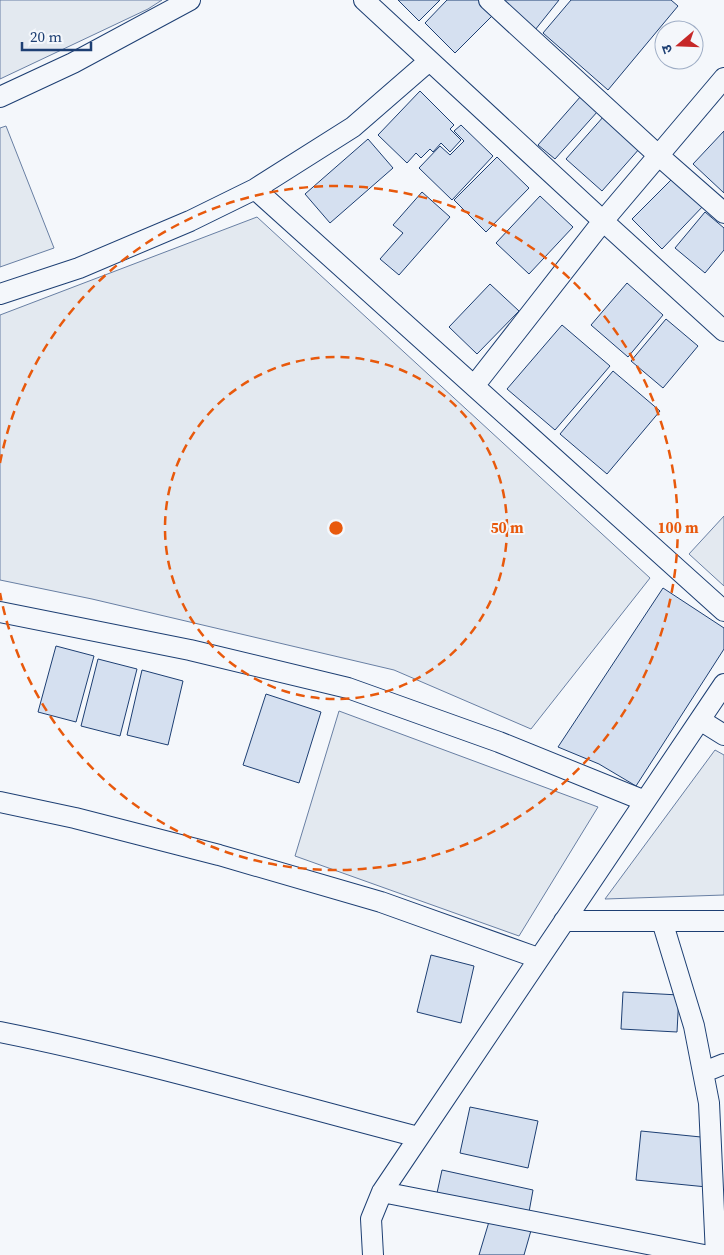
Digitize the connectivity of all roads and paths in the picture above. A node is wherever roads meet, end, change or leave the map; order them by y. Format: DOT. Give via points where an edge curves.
graph roads {
  1 [pos="190,0"];
  2 [pos="364,0"];
  3 [pos="489,0"];
  4 [pos="429,61"];
  5 [pos="724,78"];
  6 [pos="0,96"];
  7 [pos="658,155"];
  8 [pos="256,189"];
  9 [pos="724,213"];
  10 [pos="603,222"];
  11 [pos="0,294"];
  12 [pos="724,331"];
  13 [pos="474,386"];
  14 [pos="724,610"];
  15 [pos="0,612"];
  16 [pos="724,684"];
  17 [pos="700,720"];
  18 [pos="724,735"];
  19 [pos="644,801"];
  20 [pos="0,802"];
  21 [pos="564,921"];
  22 [pos="662,921"];
  23 [pos="724,921"];
  24 [pos="538,958"];
  25 [pos="0,1032"];
  26 [pos="724,1064"];
  27 [pos="704,1072"];
  28 [pos="418,1137"];
  29 [pos="382,1192"];
  30 [pos="373,1255"];
  31 [pos="704,1255"];
  32 [pos="716,1255"];
  1 -- 6 [label="street" via="73,63"];
  2 -- 4 [label="street"];
  3 -- 7 [label="street"];
  4 -- 8 [label="street" via="353,127"];
  4 -- 10 [label="street"];
  5 -- 7 [label="street"];
  7 -- 9 [label="street"];
  7 -- 10 [label="street"];
  8 -- 11 [label="street" via="79,268"];
  8 -- 13 [label="street"];
  10 -- 12 [label="street"];
  10 -- 13 [label="street"];
  13 -- 14 [label="street"];
  15 -- 19 [label="street" via="190,650 348,688 499,742"];
  16 -- 17 [label="street"];
  17 -- 18 [label="street"];
  17 -- 19 [label="street"];
  19 -- 21 [label="street"];
  20 -- 24 [label="street" via="219,856 381,902"];
  21 -- 22 [label="street"];
  21 -- 24 [label="street"];
  22 -- 23 [label="street"];
  22 -- 27 [label="street" via="692,1018"];
  24 -- 28 [label="street"];
  25 -- 28 [label="street"];
  26 -- 27 [label="street"];
  27 -- 32 [label="street" via="709,1103"];
  28 -- 29 [label="street"];
  29 -- 30 [label="street" via="371,1219"];
  29 -- 31 [label="street"];
}
